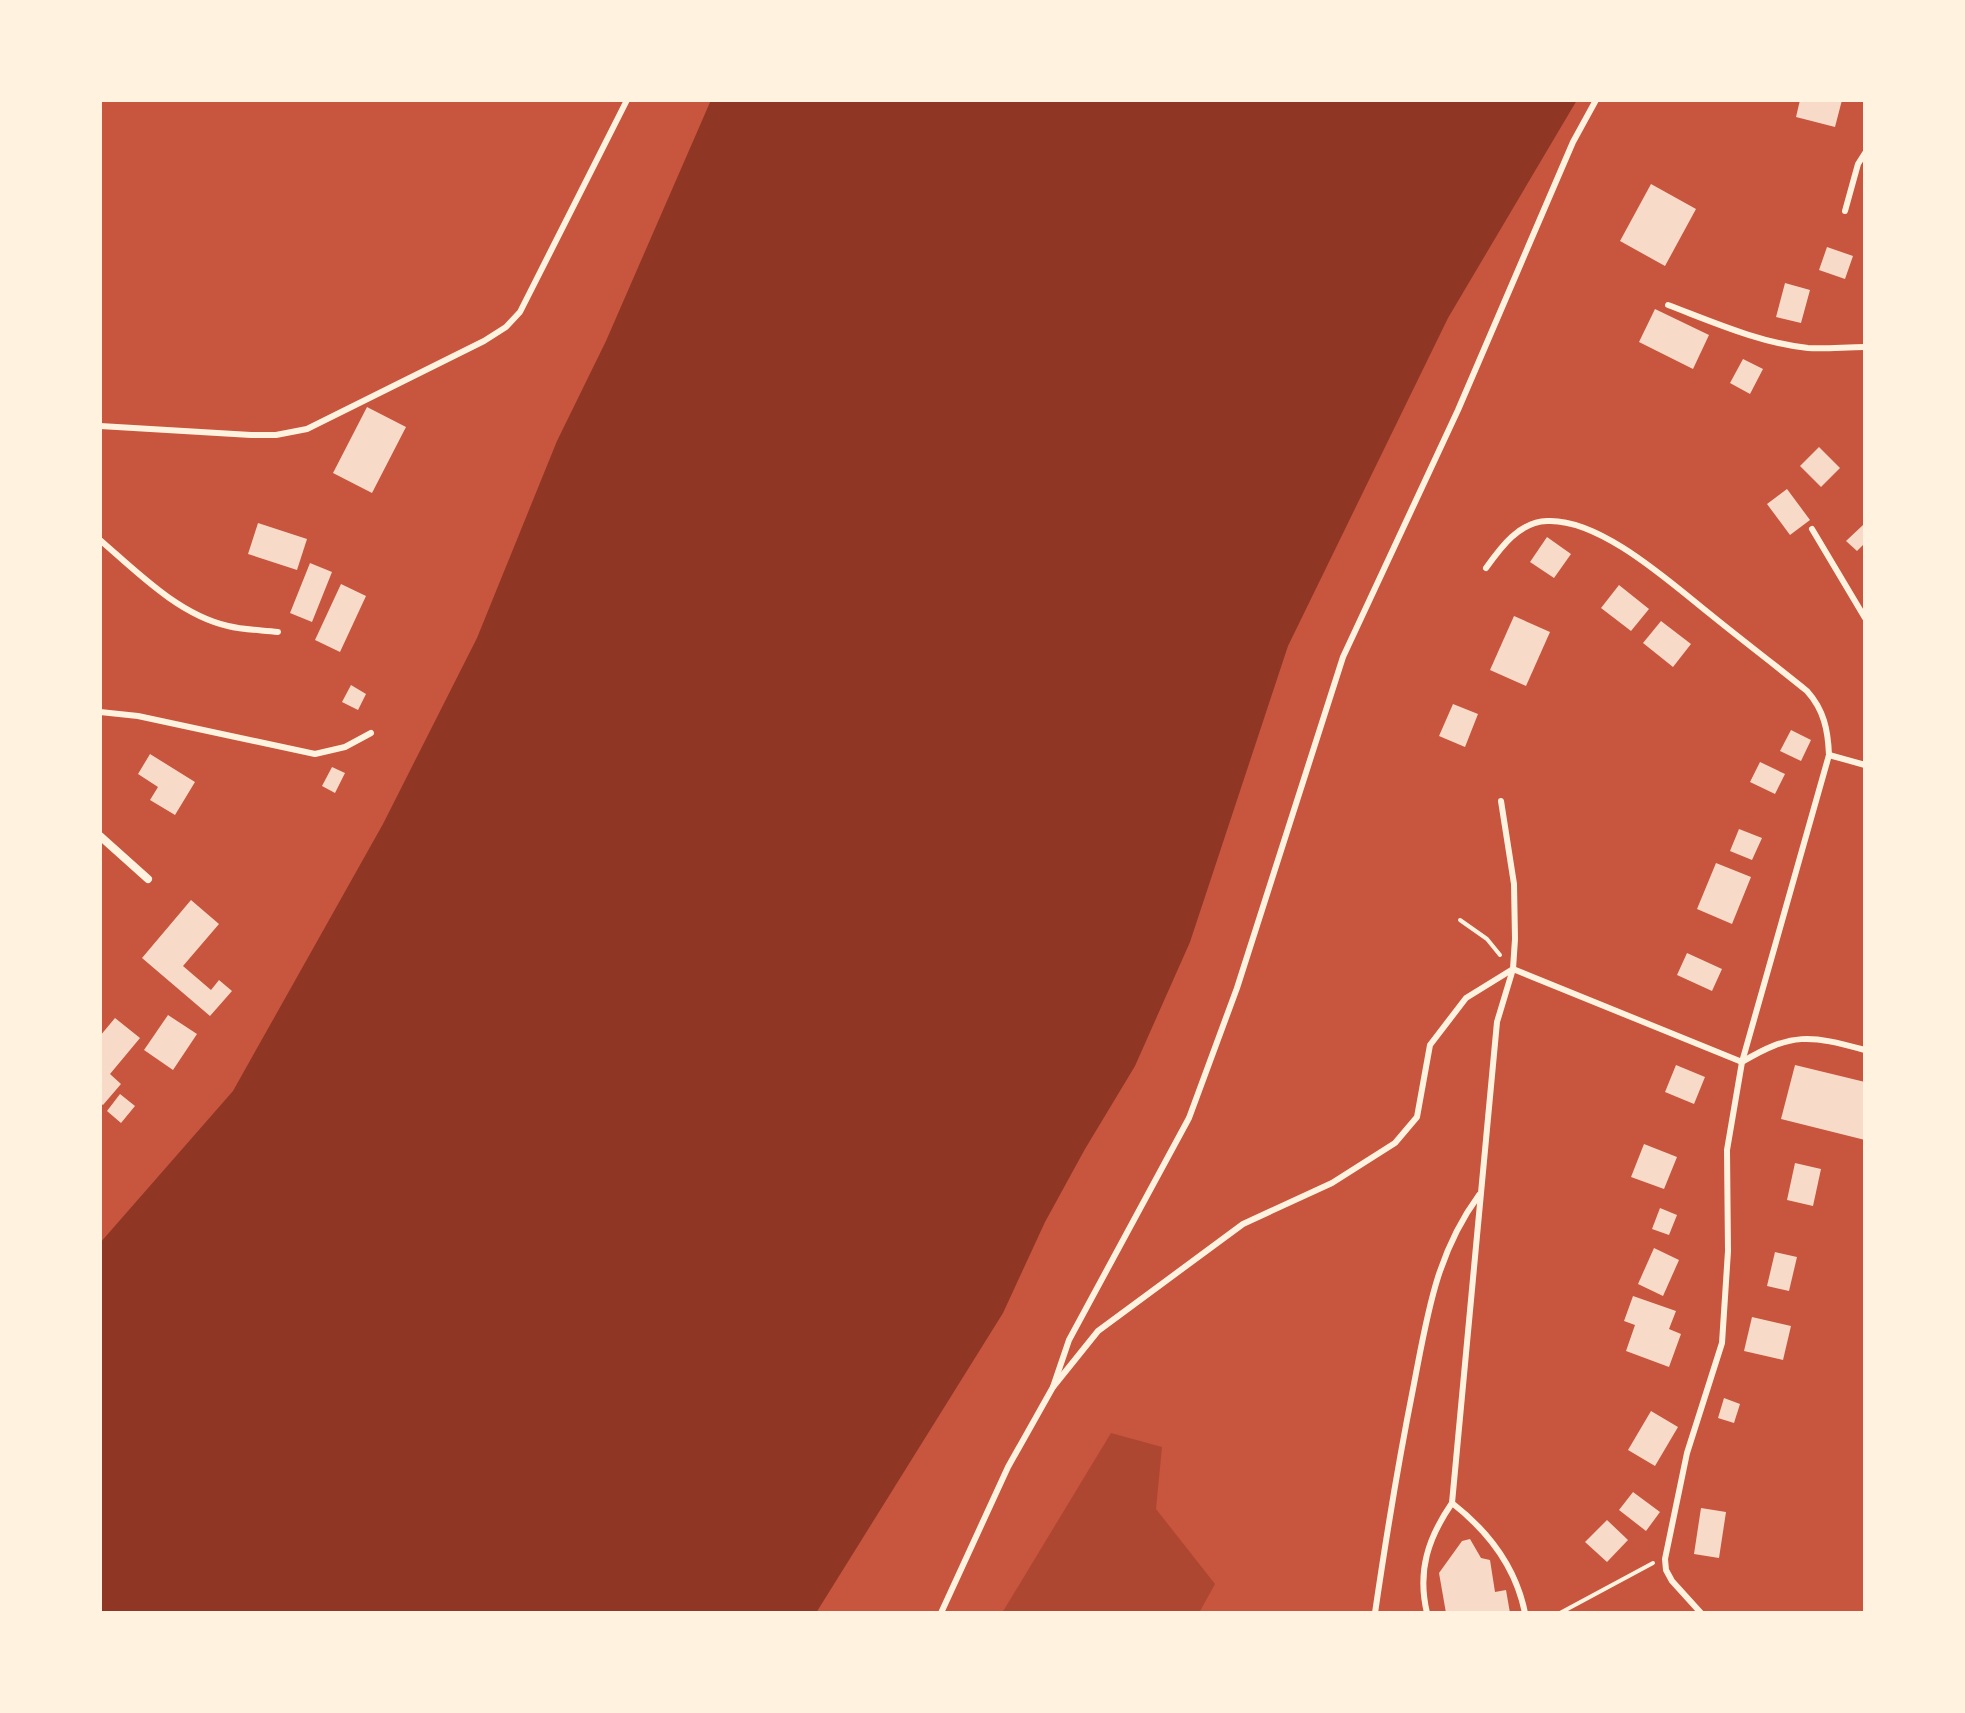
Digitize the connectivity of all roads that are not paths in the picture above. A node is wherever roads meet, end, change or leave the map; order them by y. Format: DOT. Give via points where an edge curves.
graph roads {
  1 [pos="627,100"];
  2 [pos="1596,100"];
  3 [pos="1865,153"];
  4 [pos="1845,211"];
  5 [pos="1668,305"];
  6 [pos="1865,347"];
  7 [pos="100,426"];
  8 [pos="1812,529"];
  9 [pos="100,540"];
  10 [pos="1486,568"];
  11 [pos="1865,618"];
  12 [pos="278,632"];
  13 [pos="100,712"];
  14 [pos="371,733"];
  15 [pos="1829,755"];
  16 [pos="1865,765"];
  17 [pos="1501,801"];
  18 [pos="100,836"];
  19 [pos="148,879"];
  20 [pos="1513,969"];
  21 [pos="1865,1050"];
  22 [pos="1742,1062"];
  23 [pos="1481,1192"];
  24 [pos="1053,1387"];
  25 [pos="1452,1503"];
  26 [pos="941,1613"];
  27 [pos="1375,1613"];
  28 [pos="1427,1613"];
  29 [pos="1525,1613"];
  30 [pos="1701,1613"];
  1 -- 7 [label="lane" via="520,312 484,341 307,429 251,435"];
  2 -- 24 [label="lane" via="1343,657 1237,988 1189,1118 1069,1340"];
  3 -- 4 [label="lane"];
  5 -- 6 [label="lane" via="1773,341 1808,348"];
  8 -- 11 [label="lane"];
  9 -- 12 [label="lane" via="189,610 226,626"];
  10 -- 15 [label="lane" via="1511,536 1549,520 1577,525 1633,553 1807,691 1822,712"];
  13 -- 14 [label="lane" via="315,754"];
  15 -- 16 [label="lane"];
  15 -- 22 [label="lane"];
  17 -- 20 [label="lane" via="1514,884"];
  18 -- 19 [label="street"];
  20 -- 22 [label="lane"];
  20 -- 23 [label="lane" via="1497,1022"];
  20 -- 24 [label="lane" via="1466,998 1430,1045 1417,1117 1395,1143 1332,1183 1243,1224 1098,1331"];
  21 -- 22 [label="lane" via="1814,1038 1792,1039"];
  22 -- 30 [label="lane" via="1727,1150 1722,1343 1687,1453 1665,1559 1672,1581"];
  23 -- 25 [label="lane"];
  23 -- 27 [label="lane" via="1459,1222 1433,1289"];
  24 -- 26 [label="lane" via="1008,1467"];
  25 -- 28 [label="lane" via="1430,1540 1423,1565"];
  25 -- 29 [label="lane" via="1493,1541"];
}
